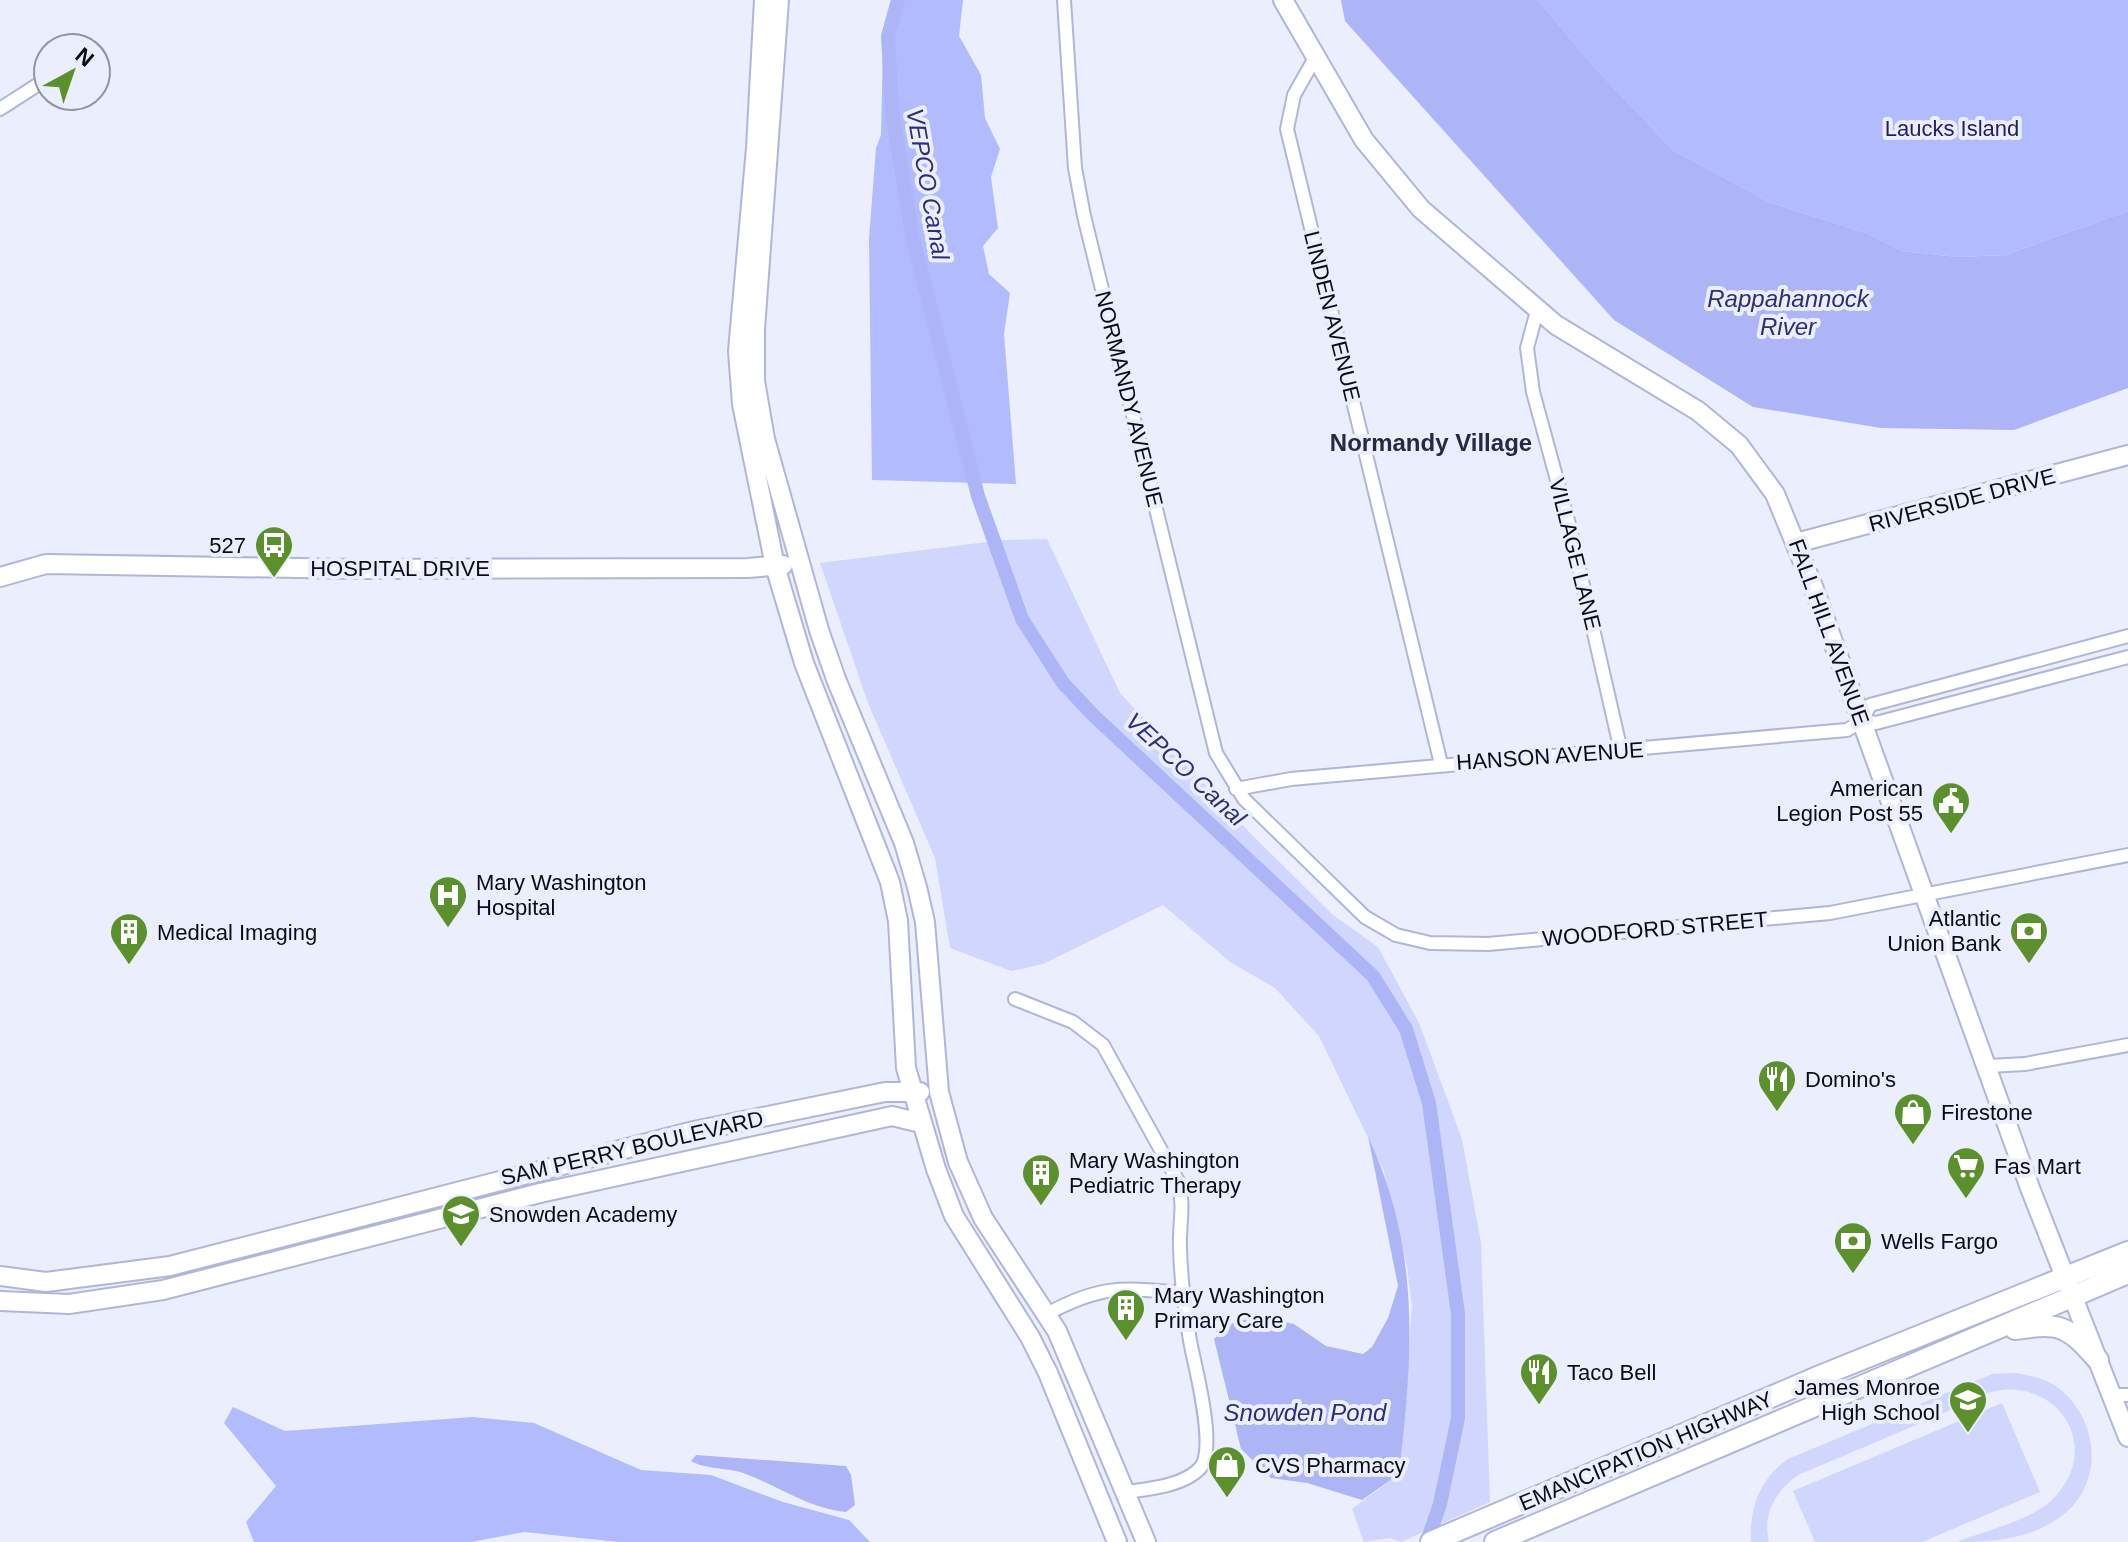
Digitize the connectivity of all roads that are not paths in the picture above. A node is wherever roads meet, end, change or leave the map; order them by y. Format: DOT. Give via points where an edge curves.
graph roads {
  1 [pos="764,0"];
  2 [pos="779,0"];
  3 [pos="1064,0"];
  4 [pos="1283,0"];
  5 [pos="1315,58"];
  6 [pos="32,88"];
  7 [pos="0,109"];
  8 [pos="1537,311"];
  9 [pos="2128,455"];
  10 [pos="1796,543"];
  11 [pos="801,561"];
  12 [pos="775,566"];
  13 [pos="0,577"];
  14 [pos="2128,636"];
  15 [pos="2128,657"];
  16 [pos="1862,721"];
  17 [pos="1621,751"];
  18 [pos="1441,764"];
  19 [pos="1236,789"];
  20 [pos="2128,855"];
  21 [pos="1926,897"];
  22 [pos="1015,999"];
  23 [pos="2128,1045"];
  24 [pos="1989,1066"];
  25 [pos="910,1092"];
  26 [pos="939,1092"];
  27 [pos="921,1123"];
  28 [pos="2128,1252"];
  29 [pos="2128,1273"];
  30 [pos="0,1276"];
  31 [pos="2066,1277"];
  32 [pos="1184,1293"];
  33 [pos="2075,1296"];
  34 [pos="0,1301"];
  35 [pos="1047,1314"];
  36 [pos="1988,1333"];
  37 [pos="2098,1360"];
  38 [pos="2120,1395"];
  39 [pos="2128,1437"];
  40 [pos="1126,1492"];
  41 [pos="1117,1542"];
  42 [pos="1146,1542"];
  43 [pos="1431,1542"];
  44 [pos="1495,1542"];
  1 -- 12 [label="street" via="738,345 742,404"];
  2 -- 11 [label="street" via="755,381 765,439"];
  3 -- 19 [label="street, NORMANDY AVENUE" via="1075,168 1084,216 1216,753"];
  4 -- 5 [label="street, FALL HILL AVENUE"];
  5 -- 8 [label="street, FALL HILL AVENUE" via="1389,174 1466,251"];
  5 -- 18 [label="street, LINDEN AVENUE" via="1294,95 1287,129"];
  6 -- 7 [label="street"];
  8 -- 10 [label="street, FALL HILL AVENUE" via="1716,424 1755,463"];
  8 -- 17 [label="street, VILLAGE LANE" via="1527,348 1533,392"];
  9 -- 10 [label="street, RIVERSIDE DRIVE"];
  10 -- 16 [label="street, FALL HILL AVENUE"];
  11 -- 12 [label="street, HOSPITAL DRIVE"];
  11 -- 26 [label="street" via="836,679 886,796 917,887 925,922"];
  12 -- 13 [label="street, HOSPITAL DRIVE" via="357,569 46,564"];
  12 -- 25 [label="street" via="804,663 890,882 898,921 900,1007"];
  14 -- 16 [label="street, HANSON AVENUE" via="1870,705"];
  15 -- 16 [label="street, HANSON AVENUE" via="1876,723"];
  16 -- 17 [label="street, HANSON AVENUE" via="1847,730"];
  16 -- 21 [label="street, FALL HILL AVENUE"];
  17 -- 18 [label="street, HANSON AVENUE"];
  18 -- 19 [label="street, HANSON AVENUE"];
  19 -- 21 [label="street, WOODFORD STREET" via="1365,917 1396,935 1430,943 1488,944 1759,920"];
  20 -- 21 [label="street, WOODFORD STREET"];
  21 -- 24 [label="street, FALL HILL AVENUE"];
  22 -- 32 [label="street" via="1092,1034 1118,1067 1178,1181 1184,1214"];
  23 -- 24 [label="street"];
  24 -- 31 [label="street, FALL HILL AVENUE"];
  25 -- 26 [label="street, SAM PERRY BOULEVARD"];
  25 -- 27 [label="street"];
  25 -- 30 [label="street, SAM PERRY BOULEVARD" via="885,1092 694,1131 170,1266 46,1282"];
  26 -- 35 [label="street" via="958,1162 983,1218"];
  27 -- 34 [label="street, SAM PERRY BOULEVARD" via="892,1116 701,1155 163,1290 69,1304"];
  27 -- 41 [label="street" via="954,1216 1030,1337"];
  28 -- 31 [label="main road, EMANCIPATION HIGHWAY"];
  29 -- 33 [label="main road, EMANCIPATION HIGHWAY"];
  31 -- 33 [label="street, FALL HILL AVENUE"];
  31 -- 43 [label="main road, EMANCIPATION HIGHWAY"];
  32 -- 35 [label="street" via="1106,1289"];
  32 -- 40 [label="street" via="1201,1391 1205,1457 1196,1471 1163,1486"];
  33 -- 36 [label="main road, EMANCIPATION HIGHWAY"];
  33 -- 37 [label="street, FALL HILL AVENUE"];
  35 -- 40 [label="street"];
  36 -- 37 [label="main road" via="2059,1326 2076,1335"];
  36 -- 44 [label="main road, EMANCIPATION HIGHWAY"];
  37 -- 38 [label="street, FALL HILL AVENUE"];
  38 -- 39 [label="street, FALL HILL AVENUE"];
  40 -- 42 [label="street"];
}
